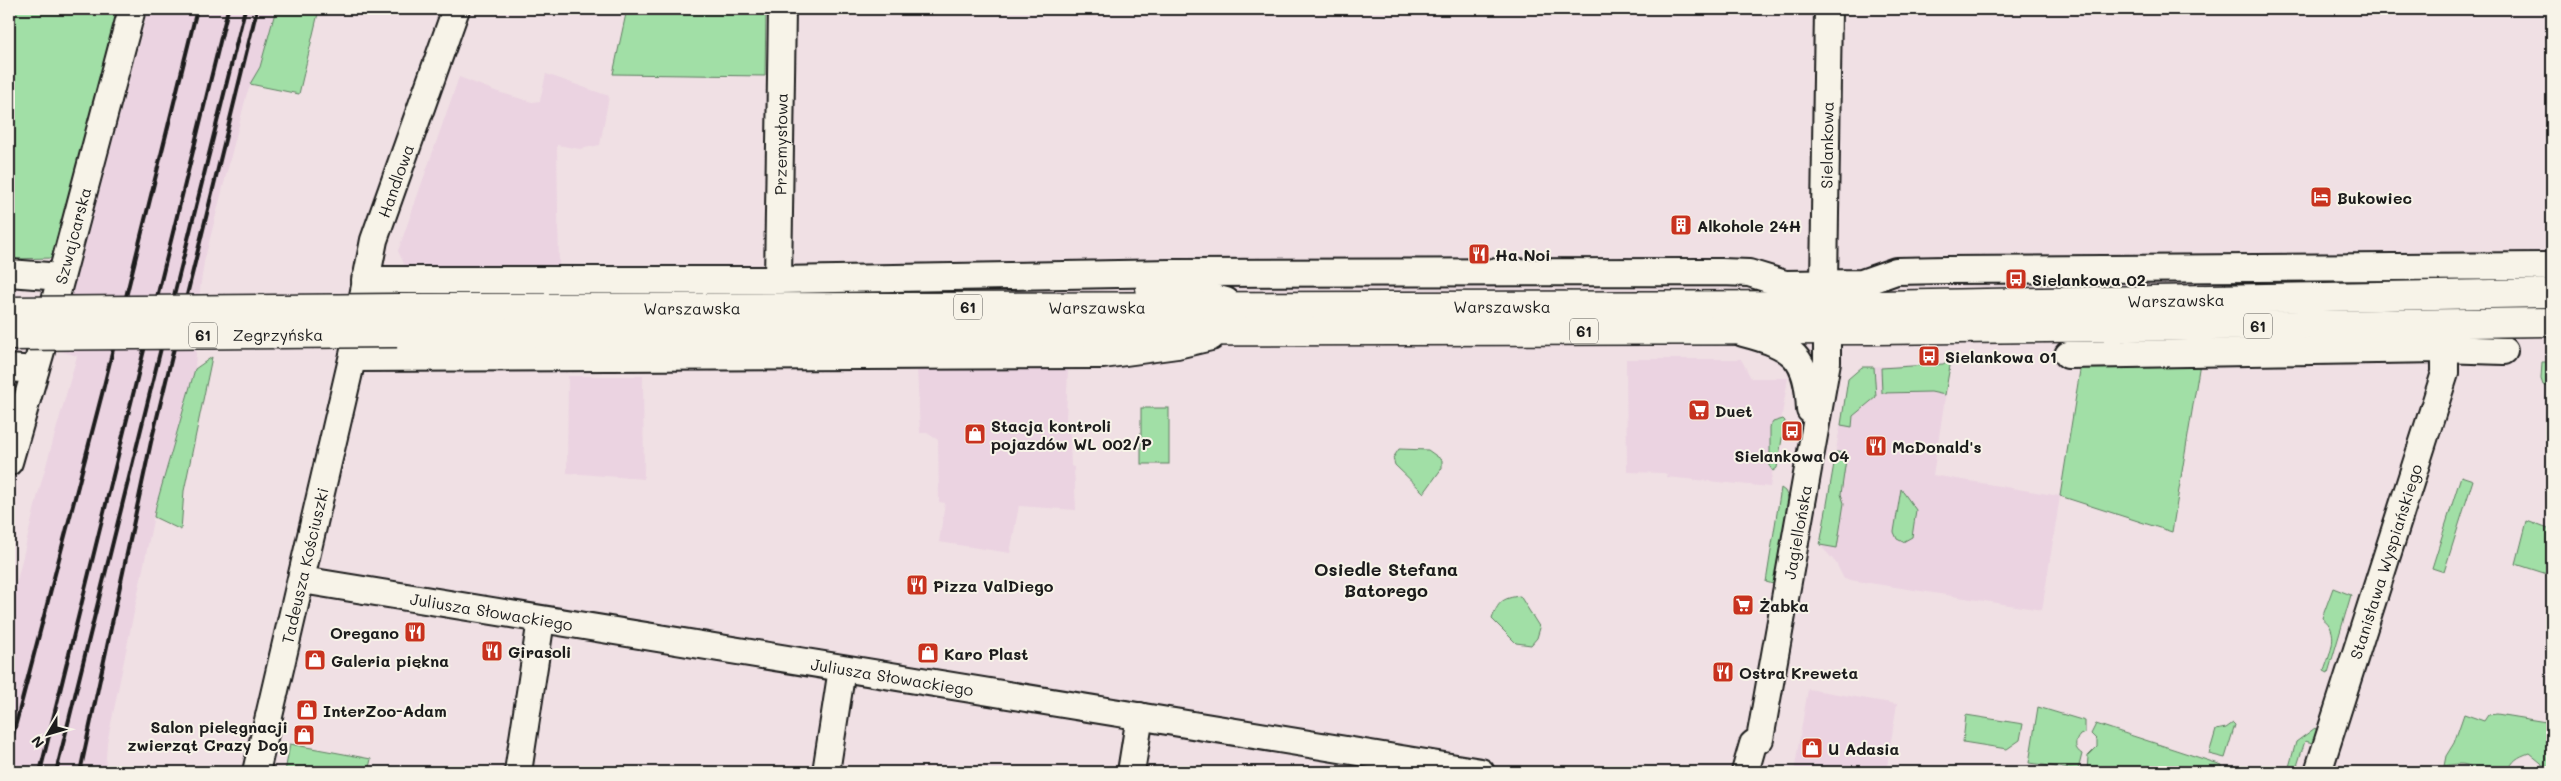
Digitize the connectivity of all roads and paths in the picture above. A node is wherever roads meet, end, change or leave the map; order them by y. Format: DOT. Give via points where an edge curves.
graph roads {
  1 [pos="132,9"];
  2 [pos="456,9"];
  3 [pos="782,9"];
  4 [pos="1828,9"];
  5 [pos="2552,266"];
  6 [pos="1721,272"];
  7 [pos="9,273"];
  8 [pos="61,277"];
  9 [pos="1041,277"];
  10 [pos="365,280"];
  11 [pos="778,280"];
  12 [pos="1824,283"];
  13 [pos="2552,293"];
  14 [pos="1799,305"];
  15 [pos="1247,306"];
  16 [pos="1573,306"];
  17 [pos="9,311"];
  18 [pos="397,320"];
  19 [pos="2552,322"];
  20 [pos="1827,329"];
  21 [pos="1731,330"];
  22 [pos="1232,331"];
  23 [pos="9,336"];
  24 [pos="2441,349"];
  25 [pos="2504,351"];
  26 [pos="2068,355"];
  27 [pos="354,358"];
  28 [pos="9,368"];
  29 [pos="35,370"];
  30 [pos="1811,444"];
  31 [pos="9,462"];
  32 [pos="302,580"];
  33 [pos="541,620"];
  34 [pos="842,669"];
  35 [pos="1140,716"];
  36 [pos="1760,739"];
  37 [pos="1437,769"];
  38 [pos="256,772"];
  39 [pos="518,772"];
  40 [pos="826,772"];
  41 [pos="1130,772"];
  42 [pos="1481,772"];
  43 [pos="1745,772"];
  44 [pos="1761,772"];
  45 [pos="2318,772"];
  1 -- 8 [label="street, Szwajcarska"];
  2 -- 10 [label="street, Handlowa" via="374,240"];
  3 -- 11 [label="street, Przemysłowa"];
  4 -- 12 [label="street, Sielankowa"];
  5 -- 12 [label="street" via="1896,271 1862,283"];
  6 -- 9 [label="street" via="1172,273"];
  6 -- 12 [label="street" via="1749,273 1785,284"];
  6 -- 16 [label="street"];
  7 -- 8 [label="street"];
  8 -- 29 [label="street, Szwajcarska"];
  9 -- 11 [label="street"];
  9 -- 15 [label="street" via="1196,293"];
  10 -- 11 [label="street"];
  10 -- 27 [label="street, Handlowa"];
  13 -- 14 [label="main road, Warszawska / 61"];
  14 -- 16 [label="main road, Warszawska / 61"];
  14 -- 20 [label="street" via="1811,311"];
  15 -- 16 [label="main road, Warszawska / 61"];
  15 -- 18 [label="main road, Warszawska / 61"];
  17 -- 18 [label="main road, Zegrzyńska / 61, bridge"];
  18 -- 22 [label="main road, Warszawska / 61"];
  18 -- 23 [label="main road, Zegrzyńska / 61, bridge"];
  19 -- 20 [label="main road, Warszawska / 61"];
  20 -- 21 [label="main road, Warszawska / 61"];
  20 -- 30 [label="street, Jagiellońska" via="1827,362"];
  21 -- 22 [label="main road, Warszawska / 61"];
  21 -- 30 [label="street, Jagiellońska" via="1788,349 1801,363 1810,398"];
  22 -- 27 [label="street, Warszawska" via="1177,345 1103,355"];
  24 -- 25 [label="street"];
  24 -- 26 [label="street"];
  24 -- 45 [label="street, Stanisława Wyspiańskiego" via="2445,373"];
  27 -- 32 [label="street, Tadeusza Kościuszki"];
  28 -- 29 [label="street"];
  29 -- 31 [label="street, Szwajcarska"];
  30 -- 36 [label="street, Jagiellońska"];
  32 -- 33 [label="street, Juliusza Słowackiego"];
  32 -- 38 [label="street, Tadeusza Kościuszki"];
  33 -- 34 [label="street, Juliusza Słowackiego"];
  33 -- 39 [label="street"];
  34 -- 35 [label="street, Juliusza Słowackiego"];
  34 -- 40 [label="street"];
  35 -- 37 [label="street, Juliusza Słowackiego"];
  35 -- 41 [label="street"];
  36 -- 43 [label="street, Jagiellońska" via="1753,744"];
  36 -- 44 [label="street, Jagiellońska" via="1765,749"];
  37 -- 42 [label="street, Juliusza Słowackiego"];
}
